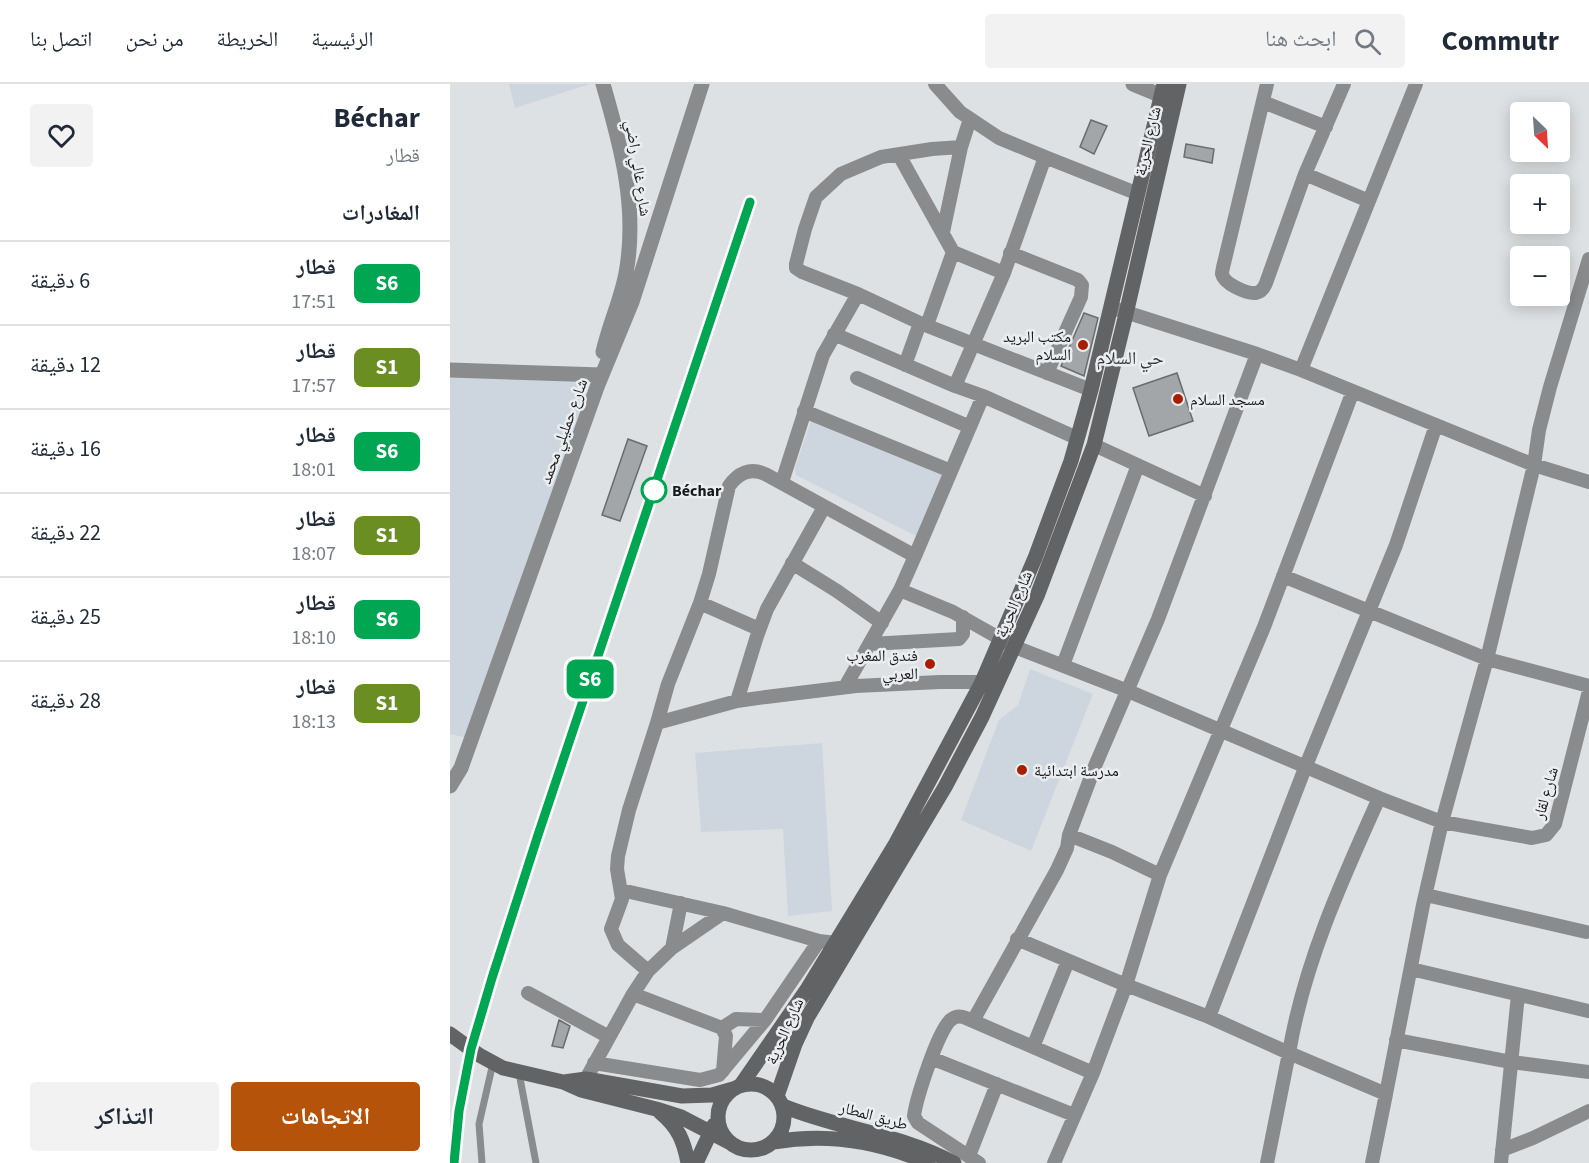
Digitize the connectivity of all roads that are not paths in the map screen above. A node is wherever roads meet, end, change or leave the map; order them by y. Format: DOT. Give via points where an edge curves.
graph roads {
  1 [pos="603,84"];
  2 [pos="702,84"];
  3 [pos="935,84"];
  4 [pos="1133,84"];
  5 [pos="1179,84"];
  6 [pos="1267,84"];
  7 [pos="1344,84"];
  8 [pos="1416,84"];
  9 [pos="1167,93"];
  10 [pos="1263,102"];
  11 [pos="970,119"];
  12 [pos="1326,128"];
  13 [pos="961,147"];
  14 [pos="899,154"];
  15 [pos="1045,156"];
  16 [pos="1305,174"];
  17 [pos="1137,193"];
  18 [pos="1369,201"];
  19 [pos="943,232"];
  20 [pos="953,252"];
  21 [pos="1010,253"];
  22 [pos="1589,259"];
  23 [pos="1004,273"];
  24 [pos="858,294"];
  25 [pos="1111,308"];
  26 [pos="1126,314"];
  27 [pos="924,324"];
  28 [pos="834,333"];
  29 [pos="974,345"];
  30 [pos="1257,354"];
  31 [pos="905,365"];
  32 [pos="605,368"];
  33 [pos="450,370"];
  34 [pos="1301,370"];
  35 [pos="1047,373"];
  36 [pos="857,378"];
  37 [pos="955,386"];
  38 [pos="1091,390"];
  39 [pos="1353,391"];
  40 [pos="983,396"];
  41 [pos="804,411"];
  42 [pos="1436,425"];
  43 [pos="970,426"];
  44 [pos="1077,438"];
  45 [pos="1094,445"];
  46 [pos="1138,465"];
  47 [pos="1534,465"];
  48 [pos="951,471"];
  49 [pos="782,482"];
  50 [pos="1589,482"];
  51 [pos="1205,496"];
  52 [pos="824,507"];
  53 [pos="915,556"];
  54 [pos="792,563"];
  55 [pos="1283,576"];
  56 [pos="900,590"];
  57 [pos="700,603"];
  58 [pos="1369,612"];
  59 [pos="963,617"];
  60 [pos="882,623"];
  61 [pos="759,630"];
  62 [pos="1000,639"];
  63 [pos="870,644"];
  64 [pos="1015,647"];
  65 [pos="1487,658"];
  66 [pos="1063,665"];
  67 [pos="982,682"];
  68 [pos="1589,686"];
  69 [pos="845,687"];
  70 [pos="1128,691"];
  71 [pos="1589,691"];
  72 [pos="737,701"];
  73 [pos="657,723"];
  74 [pos="1220,732"];
  75 [pos="1582,748"];
  76 [pos="1305,768"];
  77 [pos="450,786"];
  78 [pos="1379,798"];
  79 [pos="1442,822"];
  80 [pos="1069,835"];
  81 [pos="1160,875"];
  82 [pos="621,890"];
  83 [pos="1426,895"];
  84 [pos="681,903"];
  85 [pos="723,913"];
  86 [pos="1586,932"];
  87 [pos="1017,939"];
  88 [pos="819,941"];
  89 [pos="836,943"];
  90 [pos="672,948"];
  91 [pos="1068,961"];
  92 [pos="1411,969"];
  93 [pos="648,970"];
  94 [pos="1126,986"];
  95 [pos="528,993"];
  96 [pos="633,994"];
  97 [pos="1518,995"];
  98 [pos="1588,1011"];
  99 [pos="1209,1017"];
  100 [pos="765,1020"];
  101 [pos="973,1021"];
  102 [pos="722,1028"];
  103 [pos="450,1034"];
  104 [pos="609,1037"];
  105 [pos="1396,1040"];
  106 [pos="1033,1047"];
  107 [pos="1289,1053"];
  108 [pos="931,1058"];
  109 [pos="1511,1062"];
  110 [pos="493,1063"];
  111 [pos="594,1064"];
  112 [pos="723,1071"];
  113 [pos="1093,1072"];
  114 [pos="1589,1072"];
  115 [pos="519,1073"];
  116 [pos="585,1080"];
  117 [pos="563,1082"];
  118 [pos="997,1084"];
  119 [pos="737,1087"];
  120 [pos="1386,1094"];
  121 [pos="780,1101"];
  122 [pos="657,1109"];
  123 [pos="1589,1111"];
  124 [pos="1074,1115"];
  125 [pos="713,1127"];
  126 [pos="773,1142"];
  127 [pos="747,1150"];
  128 [pos="1502,1156"];
  129 [pos="974,1160"];
  130 [pos="482,1163"];
  131 [pos="536,1163"];
  132 [pos="688,1163"];
  133 [pos="696,1163"];
  134 [pos="734,1163"];
  135 [pos="928,1163"];
  136 [pos="954,1163"];
  137 [pos="1054,1163"];
  138 [pos="1267,1163"];
  139 [pos="1372,1163"];
  1 -- 32 [label="street, شارع غالي راضي" via="617,129 631,221 626,274 603,351"];
  2 -- 32 [label="street, شارع حمليلي محمد" via="632,302"];
  3 -- 11 [label="street"];
  4 -- 9 [label="street"];
  5 -- 9 [label="main road, شارع الحرية"];
  6 -- 10 [label="street"];
  7 -- 12 [label="street"];
  8 -- 18 [label="street"];
  9 -- 17 [label="main road, شارع الحرية"];
  9 -- 26 [label="main road, شارع الحرية"];
  10 -- 12 [label="street"];
  10 -- 16 [label="street" via="1226,255 1222,274 1225,280 1246,291 1262,290"];
  11 -- 13 [label="street"];
  11 -- 15 [label="street" via="999,138"];
  12 -- 16 [label="street"];
  13 -- 14 [label="street"];
  13 -- 19 [label="street"];
  14 -- 19 [label="street"];
  14 -- 24 [label="street" via="881,157 841,174 816,197 805,229 796,264 799,271"];
  15 -- 17 [label="street"];
  15 -- 21 [label="street"];
  16 -- 18 [label="street"];
  17 -- 25 [label="main road, شارع الحرية"];
  18 -- 34 [label="street"];
  19 -- 20 [label="street"];
  20 -- 23 [label="street"];
  20 -- 27 [label="street"];
  21 -- 23 [label="street"];
  21 -- 35 [label="street" via="1082,285 1082,297"];
  22 -- 47 [label="street" via="1550,387"];
  23 -- 29 [label="street"];
  24 -- 27 [label="street"];
  24 -- 28 [label="street"];
  25 -- 26 [label="street"];
  25 -- 38 [label="main road, شارع الحرية"];
  26 -- 30 [label="street"];
  26 -- 45 [label="main road, شارع الحرية"];
  27 -- 29 [label="street"];
  27 -- 31 [label="street"];
  28 -- 31 [label="street"];
  28 -- 41 [label="street"];
  29 -- 35 [label="street"];
  29 -- 37 [label="street"];
  30 -- 34 [label="street"];
  30 -- 51 [label="street"];
  31 -- 37 [label="street"];
  32 -- 33 [label="street"];
  32 -- 77 [label="street, شارع حمليلي محمد" via="461,768"];
  34 -- 39 [label="street"];
  35 -- 38 [label="street"];
  36 -- 43 [label="street"];
  37 -- 40 [label="street"];
  38 -- 44 [label="main road, شارع الحرية"];
  39 -- 42 [label="street"];
  39 -- 55 [label="street"];
  40 -- 43 [label="street"];
  40 -- 44 [label="street"];
  41 -- 48 [label="street"];
  41 -- 49 [label="street"];
  42 -- 47 [label="street"];
  42 -- 58 [label="street"];
  43 -- 48 [label="street"];
  44 -- 62 [label="main road, شارع الحرية" via="1035,558"];
  45 -- 46 [label="street"];
  45 -- 64 [label="main road, شارع الحرية"];
  46 -- 51 [label="street"];
  46 -- 66 [label="street"];
  47 -- 50 [label="street"];
  47 -- 65 [label="street"];
  48 -- 53 [label="street"];
  49 -- 52 [label="street"];
  49 -- 57 [label="street" via="758,470 735,478 729,486"];
  51 -- 70 [label="street"];
  52 -- 53 [label="street"];
  52 -- 54 [label="street"];
  53 -- 56 [label="street"];
  54 -- 60 [label="street"];
  54 -- 61 [label="street"];
  55 -- 58 [label="street"];
  55 -- 74 [label="street"];
  56 -- 59 [label="street, شارع لقار"];
  56 -- 60 [label="street"];
  57 -- 61 [label="street"];
  57 -- 73 [label="street"];
  58 -- 65 [label="street"];
  58 -- 76 [label="street"];
  59 -- 62 [label="street, شارع لقار"];
  59 -- 63 [label="street" via="963,634 959,639"];
  60 -- 63 [label="street"];
  61 -- 72 [label="street"];
  62 -- 64 [label="street, شارع لقار"];
  62 -- 67 [label="main road, شارع الحرية"];
  63 -- 69 [label="street"];
  64 -- 66 [label="street, شارع لقار"];
  64 -- 121 [label="main road, شارع الحرية" via="945,787 807,1018 795,1044"];
  65 -- 68 [label="street"];
  65 -- 79 [label="street"];
  66 -- 70 [label="street, شارع لقار"];
  67 -- 69 [label="street"];
  67 -- 89 [label="main road, شارع الحرية"];
  69 -- 72 [label="street"];
  70 -- 74 [label="street, شارع لقار"];
  70 -- 80 [label="street"];
  71 -- 75 [label="street, شارع لقار"];
  72 -- 73 [label="street"];
  73 -- 82 [label="street" via="618,856"];
  74 -- 76 [label="street, شارع لقار"];
  74 -- 81 [label="street"];
  75 -- 79 [label="street, شارع لقار" via="1555,824 1546,835 1532,838"];
  76 -- 78 [label="street, شارع لقار"];
  76 -- 99 [label="street"];
  78 -- 79 [label="street, شارع لقار"];
  78 -- 107 [label="street" via="1310,966"];
  79 -- 83 [label="street"];
  80 -- 81 [label="street"];
  80 -- 87 [label="street" via="1057,870"];
  81 -- 94 [label="street"];
  82 -- 84 [label="street"];
  82 -- 93 [label="street" via="622,899 611,929 613,936"];
  83 -- 86 [label="street"];
  83 -- 92 [label="street"];
  84 -- 85 [label="street"];
  84 -- 90 [label="street"];
  85 -- 88 [label="street"];
  85 -- 90 [label="street"];
  87 -- 91 [label="street"];
  87 -- 101 [label="street"];
  88 -- 89 [label="street"];
  88 -- 100 [label="street"];
  89 -- 119 [label="main road, شارع الحرية"];
  90 -- 93 [label="street"];
  91 -- 94 [label="street"];
  91 -- 106 [label="street"];
  92 -- 97 [label="street"];
  92 -- 105 [label="street"];
  93 -- 96 [label="street"];
  94 -- 99 [label="street"];
  94 -- 113 [label="street"];
  95 -- 104 [label="street"];
  96 -- 102 [label="street"];
  96 -- 104 [label="street"];
  97 -- 98 [label="street"];
  97 -- 109 [label="street"];
  99 -- 107 [label="street"];
  100 -- 102 [label="street" via="736,1019"];
  100 -- 112 [label="street"];
  101 -- 106 [label="street"];
  101 -- 108 [label="street" via="960,1016 949,1021"];
  102 -- 112 [label="street" via="726,1036"];
  103 -- 110 [label="main road"];
  104 -- 111 [label="street"];
  105 -- 109 [label="street"];
  105 -- 120 [label="street"];
  106 -- 113 [label="street"];
  107 -- 120 [label="street"];
  107 -- 138 [label="street"];
  108 -- 118 [label="street"];
  108 -- 129 [label="street" via="915,1120"];
  109 -- 114 [label="street"];
  109 -- 128 [label="street"];
  110 -- 115 [label="main road"];
  110 -- 130 [label="lane" via="480,1124"];
  111 -- 112 [label="street" via="700,1080"];
  111 -- 116 [label="street"];
  113 -- 124 [label="street"];
  115 -- 117 [label="main road"];
  115 -- 131 [label="lane"];
  116 -- 117 [label="main road"];
  116 -- 119 [label="main road" via="682,1096 712,1095"];
  117 -- 122 [label="main road"];
  118 -- 124 [label="street"];
  118 -- 129 [label="street"];
  119 -- 121 [label="main road" via="761,1085"];
  119 -- 125 [label="main road" via="721,1102"];
  120 -- 139 [label="street"];
  121 -- 126 [label="main road" via="783,1125"];
  121 -- 136 [label="main road, طريق المطار" via="811,1118 915,1145"];
  122 -- 125 [label="main road"];
  122 -- 132 [label="main road" via="681,1134"];
  123 -- 128 [label="street"];
  124 -- 137 [label="street"];
  125 -- 127 [label="main road" via="729,1143"];
  125 -- 133 [label="main road"];
  126 -- 127 [label="main road" via="759,1150"];
  126 -- 135 [label="main road, طريق المطار" via="838,1137"];
  127 -- 134 [label="main road"];
}
